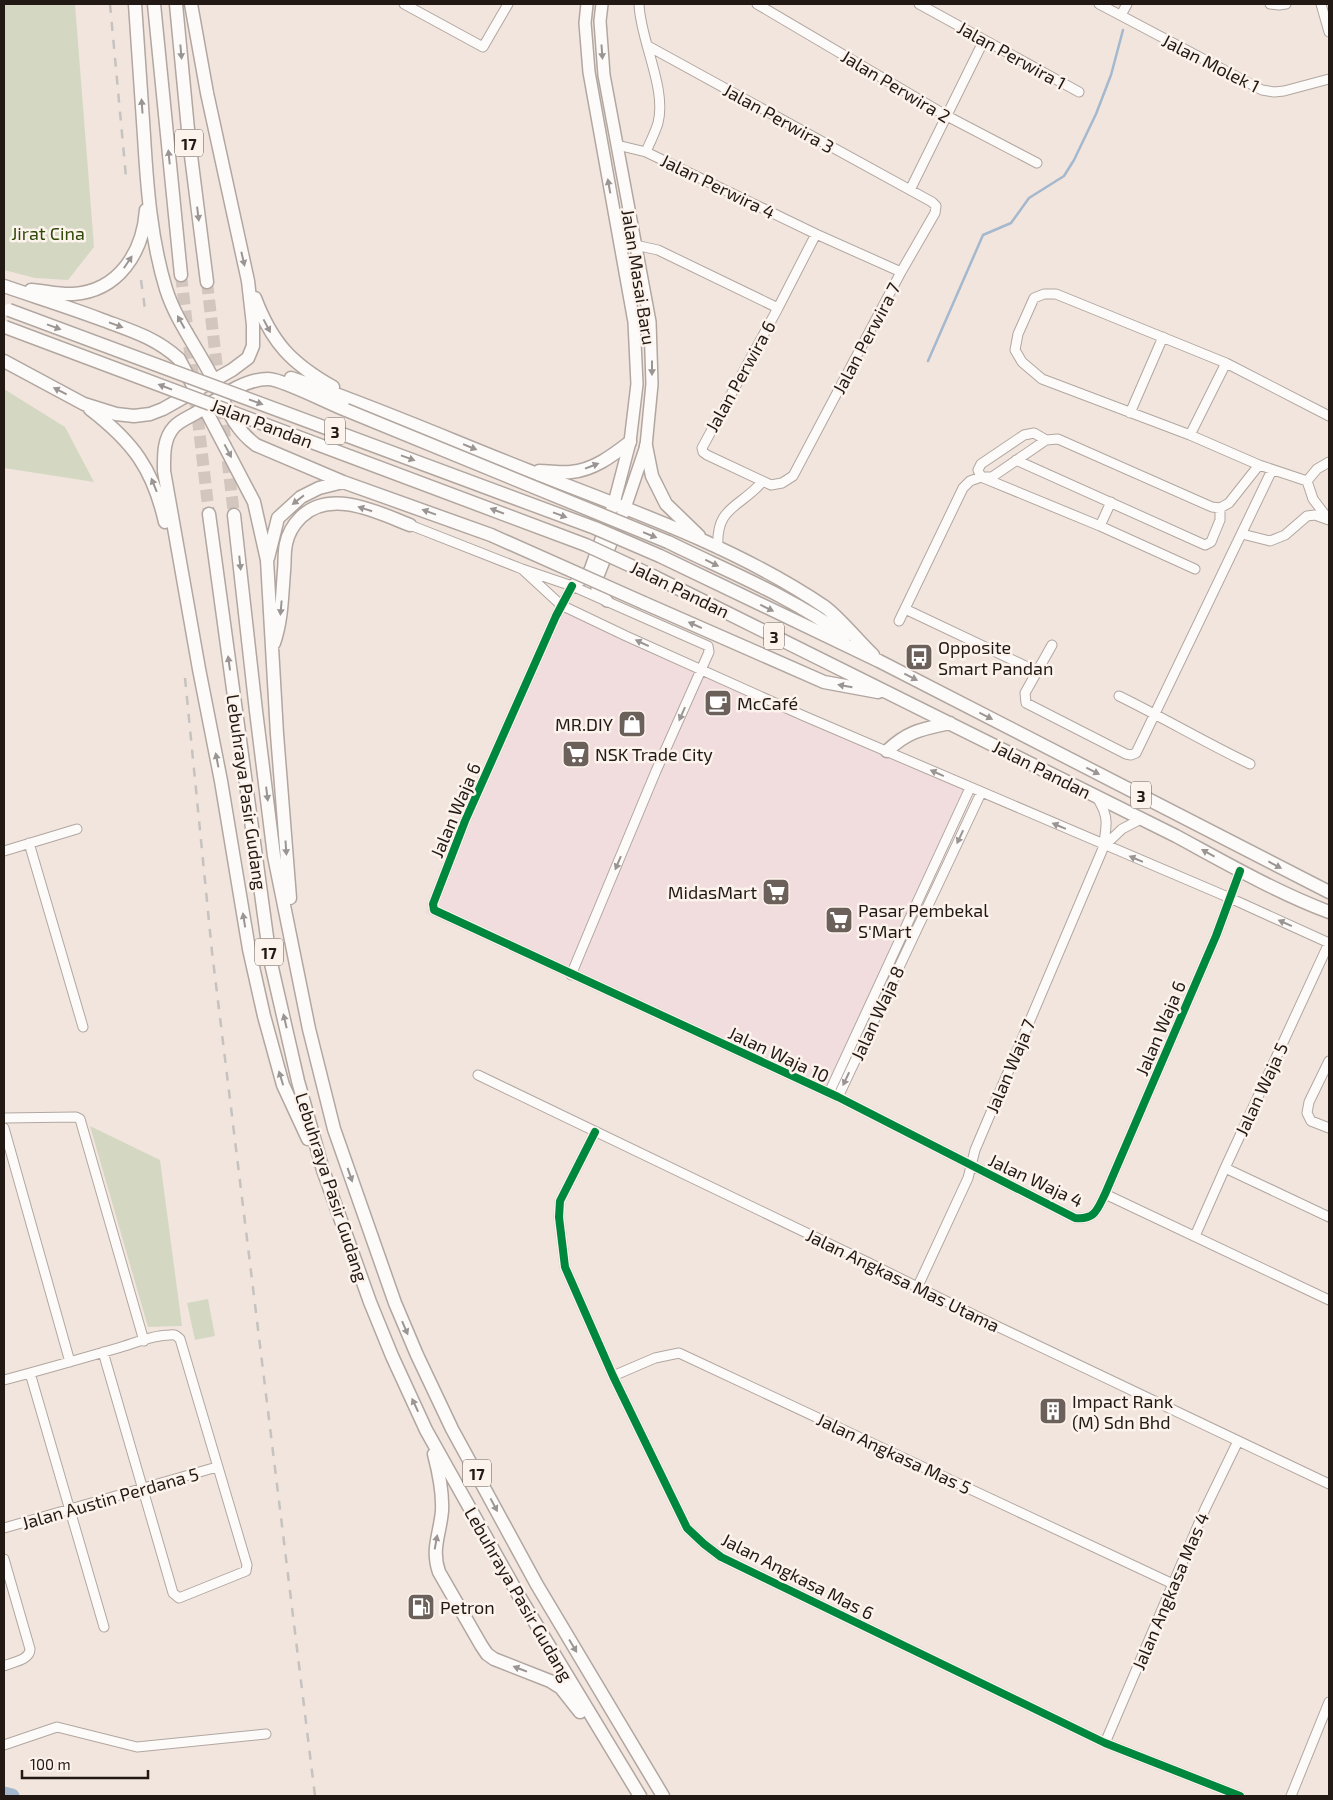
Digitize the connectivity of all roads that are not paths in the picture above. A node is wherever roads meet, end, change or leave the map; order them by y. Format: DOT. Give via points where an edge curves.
graph roads {
  1 [pos="135,4"];
  2 [pos="154,4"];
  3 [pos="176,4"];
  4 [pos="191,4"];
  5 [pos="404,4"];
  6 [pos="508,4"];
  7 [pos="587,4"];
  8 [pos="602,4"];
  9 [pos="639,4"];
  10 [pos="757,4"];
  11 [pos="919,4"];
  12 [pos="1099,4"];
  13 [pos="1127,4"];
  14 [pos="1270,4"];
  15 [pos="1286,4"];
  16 [pos="1321,4"];
  17 [pos="1121,15"];
  18 [pos="1329,32"];
  19 [pos="984,40"];
  20 [pos="648,46"];
  21 [pos="1329,79"];
  22 [pos="1078,92"];
  23 [pos="946,116"];
  24 [pos="617,145"];
  25 [pos="646,152"];
  26 [pos="1038,163"];
  27 [pos="148,190"];
  28 [pos="910,190"];
  29 [pos="816,234"];
  30 [pos="635,246"];
  31 [pos="901,272"];
  32 [pos="181,275"];
  33 [pos="248,281"];
  34 [pos="206,282"];
  35 [pos="4,286"];
  36 [pos="778,308"];
  37 [pos="6,309"];
  38 [pos="4,326"];
  39 [pos="1163,338"];
  40 [pos="4,360"];
  41 [pos="1226,363"];
  42 [pos="214,379"];
  43 [pos="276,380"];
  44 [pos="196,391"];
  45 [pos="222,397"];
  46 [pos="360,403"];
  47 [pos="84,404"];
  48 [pos="205,408"];
  49 [pos="1130,413"];
  50 [pos="1328,415"];
  51 [pos="1329,424"];
  52 [pos="1190,435"];
  53 [pos="1046,440"];
  54 [pos="630,442"];
  55 [pos="646,446"];
  56 [pos="1016,460"];
  57 [pos="1329,462"];
  58 [pos="1259,465"];
  59 [pos="527,470"];
  60 [pos="1272,470"];
  61 [pos="981,477"];
  62 [pos="1307,481"];
  63 [pos="343,482"];
  64 [pos="762,482"];
  65 [pos="771,485"];
  66 [pos="1111,502"];
  67 [pos="620,506"];
  68 [pos="1220,508"];
  69 [pos="209,514"];
  70 [pos="234,515"];
  71 [pos="1329,520"];
  72 [pos="410,525"];
  73 [pos="1100,526"];
  74 [pos="1242,534"];
  75 [pos="715,547"];
  76 [pos="267,560"];
  77 [pos="522,569"];
  78 [pos="1195,569"];
  79 [pos="560,581"];
  80 [pos="572,586"];
  81 [pos="548,593"];
  82 [pos="607,600"];
  83 [pos="561,605"];
  84 [pos="905,609"];
  85 [pos="899,621"];
  86 [pos="1052,645"];
  87 [pos="272,652"];
  88 [pos="879,662"];
  89 [pos="199,669"];
  90 [pos="702,669"];
  91 [pos="1038,672"];
  92 [pos="893,694"];
  93 [pos="1119,696"];
  94 [pos="1155,713"];
  95 [pos="950,723"];
  96 [pos="887,751"];
  97 [pos="1250,764"];
  98 [pos="970,788"];
  99 [pos="981,793"];
  100 [pos="1096,797"];
  101 [pos="1141,819"];
  102 [pos="77,830"];
  103 [pos="30,844"];
  104 [pos="1104,846"];
  105 [pos="4,851"];
  106 [pos="1240,871"];
  107 [pos="1329,892"];
  108 [pos="1230,898"];
  109 [pos="1329,912"];
  110 [pos="1329,943"];
  111 [pos="294,953"];
  112 [pos="571,975"];
  113 [pos="84,1027"];
  114 [pos="1329,1061"];
  115 [pos="478,1075"];
  116 [pos="833,1095"];
  117 [pos="4,1118"];
  118 [pos="4,1128"];
  119 [pos="1329,1128"];
  120 [pos="595,1132"];
  121 [pos="971,1166"];
  122 [pos="1225,1168"];
  123 [pos="323,1170"];
  124 [pos="1105,1194"];
  125 [pos="1329,1217"];
  126 [pos="1195,1236"];
  127 [pos="918,1286"];
  128 [pos="1329,1300"];
  129 [pos="144,1341"];
  130 [pos="103,1352"];
  131 [pos="70,1362"];
  132 [pos="30,1373"];
  133 [pos="613,1376"];
  134 [pos="4,1380"];
  135 [pos="426,1430"];
  136 [pos="1238,1441"];
  137 [pos="217,1467"];
  138 [pos="1329,1484"];
  139 [pos="143,1488"];
  140 [pos="69,1509"];
  141 [pos="4,1528"];
  142 [pos="4,1559"];
  143 [pos="1173,1584"];
  144 [pos="104,1627"];
  145 [pos="4,1666"];
  146 [pos="1329,1702"];
  147 [pos="266,1734"];
  148 [pos="1105,1743"];
  149 [pos="4,1745"];
  150 [pos="626,1774"];
  151 [pos="640,1796"];
  152 [pos="663,1796"];
  153 [pos="1240,1796"];
  154 [pos="1291,1796"];
  27 -- 1 [label="highway, one-way"];
  32 -- 2 [label="highway, 17, one-way"];
  3 -- 34 [label="highway, 17, one-way"];
  4 -- 33 [label="highway, one-way" via="208,102"];
  5 -- 6 [label="street" via="482,47"];
  54 -- 7 [label="main road, Jalan Masai Baru, one-way" via="637,384 634,322 589,72"];
  8 -- 24 [label="main road, Jalan Masai Baru, one-way" via="604,75"];
  9 -- 20 [label="street"];
  10 -- 23 [label="street, Jalan Perwira 2"];
  11 -- 19 [label="street, Jalan Perwira 1"];
  12 -- 17 [label="street, Jalan Molek 1"];
  13 -- 17 [label="street"];
  14 -- 15 [label="street"];
  16 -- 18 [label="street"];
  17 -- 21 [label="street, Jalan Molek 1" via="1262,90 1284,91"];
  19 -- 22 [label="street, Jalan Perwira 1"];
  19 -- 23 [label="street"];
  20 -- 25 [label="street" via="657,82 659,122"];
  20 -- 28 [label="street, Jalan Perwira 3"];
  23 -- 26 [label="street, Jalan Perwira 2"];
  23 -- 28 [label="street"];
  24 -- 25 [label="street, Jalan Perwira 4"];
  24 -- 30 [label="main road, Jalan Masai Baru"];
  25 -- 29 [label="street, Jalan Perwira 4"];
  35 -- 27 [label="highway, one-way" via="72,295 110,283 130,260 139,242"];
  42 -- 27 [label="highway, one-way" via="166,290"];
  28 -- 31 [label="street, Jalan Perwira 7" via="936,206"];
  29 -- 31 [label="street"];
  29 -- 36 [label="street, Jalan Perwira 6"];
  30 -- 36 [label="street" via="658,250"];
  30 -- 55 [label="main road, Jalan Masai Baru, one-way" via="650,322 652,353"];
  31 -- 65 [label="street, Jalan Perwira 7" via="793,476"];
  33 -- 42 [label="highway" via="253,346 248,358"];
  33 -- 46 [label="highway, one-way" via="272,336 288,355 311,374"];
  35 -- 44 [label="highway, one-way" via="152,339 179,359"];
  36 -- 64 [label="street, Jalan Perwira 6" via="702,448 703,452"];
  37 -- 88 [label="highway, Jalan Pandan / 3, one-way, bridge" via="595,528"];
  92 -- 38 [label="highway, Jalan Pandan / 3, one-way, bridge" via="586,545"];
  39 -- 41 [label="street"];
  39 -- 49 [label="street"];
  39 -- 49 [label="street" via="1056,294 1034,298 1018,334 1016,350 1022,362 1042,379"];
  47 -- 40 [label="highway, one-way"];
  41 -- 50 [label="street"];
  41 -- 52 [label="street"];
  42 -- 44 [label="highway"];
  42 -- 45 [label="highway"];
  43 -- 45 [label="highway" via="259,380"];
  43 -- 46 [label="highway" via="288,378"];
  43 -- 88 [label="highway, one-way, bridge" via="668,542 825,621"];
  44 -- 47 [label="highway" via="163,409 134,416"];
  44 -- 48 [label="highway"];
  45 -- 48 [label="highway"];
  45 -- 63 [label="highway" via="237,428 246,437"];
  46 -- 59 [label="highway, one-way"];
  89 -- 47 [label="highway, one-way" via="156,487 124,438"];
  48 -- 76 [label="highway, one-way" via="254,502"];
  48 -- 89 [label="highway" via="174,426 166,439 164,451 164,471"];
  49 -- 52 [label="street"];
  50 -- 51 [label="street"];
  52 -- 58 [label="street"];
  53 -- 56 [label="street"];
  53 -- 61 [label="street" via="1034,433 1024,435 981,464 978,470"];
  53 -- 68 [label="street" via="1058,439"];
  59 -- 54 [label="highway, one-way" via="571,472 594,467"];
  54 -- 67 [label="main road, Jalan Masai Baru"];
  55 -- 67 [label="main road, Jalan Masai Baru"];
  55 -- 75 [label="highway" via="652,476 666,504 687,526"];
  56 -- 61 [label="street" via="992,477"];
  56 -- 66 [label="street"];
  57 -- 62 [label="street" via="1317,469"];
  58 -- 60 [label="street"];
  58 -- 68 [label="street" via="1229,504"];
  59 -- 67 [label="highway"];
  60 -- 62 [label="street"];
  60 -- 74 [label="street"];
  61 -- 73 [label="street"];
  61 -- 84 [label="street" via="970,480 963,488"];
  62 -- 71 [label="street" via="1313,499"];
  63 -- 76 [label="highway, one-way" via="301,497 278,518"];
  92 -- 63 [label="highway, one-way, bridge" via="824,682 491,534"];
  64 -- 65 [label="street, Jalan Perwira 6"];
  64 -- 75 [label="street" via="730,508 722,519"];
  66 -- 68 [label="street" via="1206,545 1211,542 1220,520"];
  66 -- 73 [label="street"];
  67 -- 75 [label="highway"];
  67 -- 80 [label="main road, Jalan Masai Baru" via="590,570"];
  67 -- 82 [label="main road, Jalan Masai Baru" via="596,583"];
  123 -- 69 [label="highway, Lebuhraya Pasir Gudang / 17, one-way" via="298,1081 270,959"];
  70 -- 111 [label="highway, Lebuhraya Pasir Gudang / 17, one-way" via="274,856"];
  71 -- 74 [label="street" via="1307,516 1285,535 1270,541"];
  72 -- 77 [label="street"];
  72 -- 87 [label="highway, one-way" via="349,505 323,505 303,515 286,544 279,627"];
  73 -- 78 [label="street"];
  74 -- 94 [label="street"];
  75 -- 88 [label="highway" via="826,608"];
  76 -- 87 [label="highway"];
  77 -- 79 [label="street"];
  77 -- 81 [label="street"];
  79 -- 80 [label="street"];
  79 -- 81 [label="street" via="549,585"];
  80 -- 82 [label="street"];
  80 -- 83 [label="street, Jalan Waja 6"];
  81 -- 83 [label="street"];
  82 -- 90 [label="street" via="708,646"];
  90 -- 83 [label="street, one-way"];
  83 -- 112 [label="street, Jalan Waja 6" via="465,821 433,904 434,910"];
  84 -- 85 [label="street"];
  84 -- 91 [label="street"];
  86 -- 91 [label="street"];
  87 -- 111 [label="highway, one-way"];
  88 -- 107 [label="highway, Jalan Pandan / 3, one-way"];
  123 -- 89 [label="highway, one-way" via="283,1085 264,1016 249,950"];
  90 -- 96 [label="street"];
  90 -- 112 [label="street, one-way"];
  91 -- 94 [label="street" via="1025,693 1026,703 1126,754 1136,753"];
  92 -- 95 [label="highway, Jalan Pandan / 3"];
  93 -- 94 [label="street"];
  94 -- 97 [label="street"];
  95 -- 96 [label="highway" via="917,730 899,739"];
  95 -- 100 [label="highway, Jalan Pandan / 3"];
  98 -- 96 [label="street, one-way"];
  98 -- 99 [label="street"];
  98 -- 116 [label="street, Jalan Waja 8"];
  104 -- 99 [label="street, one-way"];
  99 -- 116 [label="street, Jalan Waja 8, one-way"];
  100 -- 101 [label="highway, Jalan Pandan / 3"];
  100 -- 104 [label="street, Jalan Waja 7" via="1106,819"];
  101 -- 104 [label="street, Jalan Waja 7" via="1122,829"];
  106 -- 101 [label="highway, Jalan Pandan / 3, one-way"];
  102 -- 103 [label="street"];
  103 -- 105 [label="street"];
  103 -- 113 [label="street"];
  108 -- 104 [label="street, one-way"];
  104 -- 121 [label="street, Jalan Waja 7"];
  106 -- 108 [label="street, Jalan Waja 6"];
  106 -- 109 [label="highway, Jalan Pandan / 3"];
  110 -- 108 [label="street, one-way"];
  108 -- 124 [label="street, Jalan Waja 6"];
  110 -- 122 [label="street, Jalan Waja 5"];
  111 -- 152 [label="highway, Lebuhraya Pasir Gudang / 17, one-way" via="334,1129 395,1303 417,1355 452,1429 537,1585"];
  112 -- 116 [label="street, Jalan Waja 10"];
  114 -- 119 [label="street" via="1307,1113 1311,1121"];
  115 -- 120 [label="street, Jalan Angkasa Mas Utama"];
  116 -- 121 [label="street, Jalan Waja 10"];
  117 -- 129 [label="street" via="80,1119"];
  118 -- 131 [label="street"];
  120 -- 127 [label="street, Jalan Angkasa Mas Utama"];
  120 -- 133 [label="street, Jalan Angkasa Mas 6" via="560,1201 559,1217 565,1267"];
  121 -- 124 [label="street, Jalan Waja 4" via="1076,1218 1086,1219 1095,1214"];
  121 -- 127 [label="street, Jalan Waja 7"];
  122 -- 125 [label="street"];
  122 -- 126 [label="street, Jalan Waja 5"];
  135 -- 123 [label="highway, Lebuhraya Pasir Gudang / 17, one-way" via="370,1302"];
  124 -- 126 [label="street, Jalan Waja 4"];
  126 -- 128 [label="street, Jalan Waja 4"];
  127 -- 136 [label="street, Jalan Angkasa Mas Utama"];
  129 -- 130 [label="street"];
  129 -- 137 [label="street" via="169,1334 180,1339"];
  130 -- 131 [label="street"];
  130 -- 139 [label="street"];
  131 -- 132 [label="street"];
  132 -- 134 [label="street"];
  132 -- 140 [label="street"];
  133 -- 143 [label="street, Jalan Angkasa Mas 5" via="655,1358 679,1353"];
  133 -- 148 [label="street, Jalan Angkasa Mas 6" via="687,1528 721,1557"];
  135 -- 150 [label="highway, Lebuhraya Pasir Gudang / 17" via="519,1596"];
  150 -- 135 [label="highway, one-way" via="561,1688 494,1659 481,1645 436,1562 442,1497 436,1460"];
  136 -- 138 [label="street, Jalan Angkasa Mas Utama"];
  136 -- 143 [label="street, Jalan Angkasa Mas 4"];
  137 -- 139 [label="street, Jalan Austin Perdana 5"];
  137 -- 139 [label="street" via="247,1568 179,1598 173,1593"];
  139 -- 140 [label="street, Jalan Austin Perdana 5"];
  140 -- 141 [label="street, Jalan Austin Perdana 5"];
  140 -- 144 [label="street"];
  142 -- 145 [label="street" via="30,1649 27,1657"];
  143 -- 148 [label="street, Jalan Angkasa Mas 4"];
  146 -- 154 [label="street"];
  147 -- 149 [label="street" via="136,1747 56,1727"];
  148 -- 153 [label="street, Jalan Angkasa Mas 6"];
  150 -- 151 [label="highway, Lebuhraya Pasir Gudang / 17"];
}
